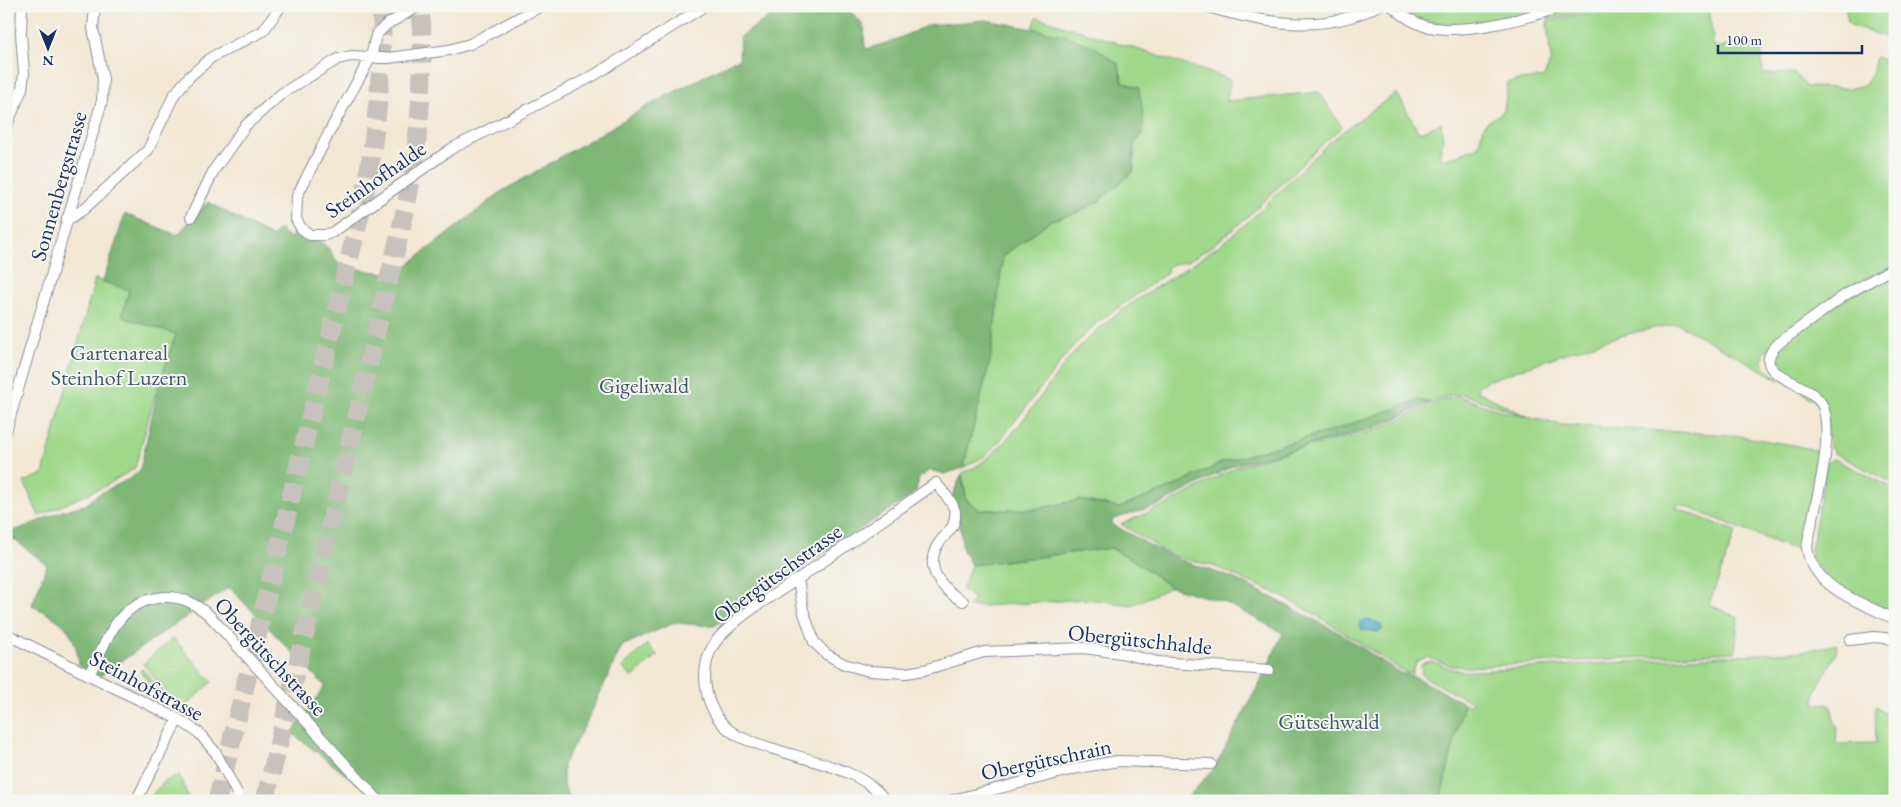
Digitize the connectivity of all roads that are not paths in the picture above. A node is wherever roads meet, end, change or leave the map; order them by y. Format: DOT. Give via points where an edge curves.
graph roads {
  1 [pos="22,6"];
  2 [pos="95,6"];
  3 [pos="281,6"];
  4 [pos="419,6"];
  5 [pos="541,6"];
  6 [pos="1205,6"];
  7 [pos="1377,6"];
  8 [pos="1392,6"];
  9 [pos="1564,6"];
  10 [pos="700,9"];
  11 [pos="371,57"];
  12 [pos="6,127"];
  13 [pos="191,217"];
  14 [pos="67,218"];
  15 [pos="1895,268"];
  16 [pos="6,431"];
  17 [pos="798,579"];
  18 [pos="964,601"];
  19 [pos="1895,619"];
  20 [pos="6,634"];
  21 [pos="1850,640"];
  22 [pos="1895,640"];
  23 [pos="1269,670"];
  24 [pos="89,675"];
  25 [pos="178,719"];
  26 [pos="1211,764"];
  27 [pos="239,797"];
  28 [pos="136,801"];
  29 [pos="379,801"];
  30 [pos="885,801"];
  31 [pos="949,801"];
  1 -- 12 [label="street" via="24,76"];
  2 -- 14 [label="street, Sonnenbergstrasse" via="93,28 103,90"];
  3 -- 14 [label="street" via="263,31 212,57 188,77 174,95 148,150 84,209"];
  4 -- 11 [label="street" via="380,30"];
  5 -- 11 [label="street" via="470,44 396,58"];
  6 -- 7 [label="street" via="1248,19 1311,24 1357,15"];
  8 -- 9 [label="street" via="1419,24 1442,28 1508,22"];
  10 -- 11 [label="street, Steinhofhalde" via="593,76 451,149 333,232 310,235 296,218 297,196"];
  11 -- 13 [label="street" via="338,59 281,94 245,126 214,170"];
  14 -- 16 [label="street, Sonnenbergstrasse"];
  15 -- 19 [label="street" via="1845,294 1779,343 1768,360 1769,367 1777,374 1809,391 1823,407 1826,452 1807,547 1808,559 1813,569 1831,585"];
  17 -- 18 [label="street, Obergütschstrasse" via="936,483 950,501 955,514 952,529 936,549 933,568 948,590"];
  17 -- 23 [label="street, Obergütschhalde" via="802,610 814,642 826,654 844,664 869,671 906,674 984,652 1083,648 1158,662"];
  17 -- 30 [label="street, Obergütschstrasse" via="757,606 716,642 706,673 708,701 722,723 734,734 856,776 871,785"];
  20 -- 24 [label="street, Steinhofstrasse"];
  21 -- 22 [label="street" via="1874,637"];
  24 -- 25 [label="street, Steinhofstrasse"];
  24 -- 29 [label="street, Obergütschstrasse" via="114,626 130,608 145,600 166,596 194,604 209,615"];
  25 -- 27 [label="street, Steinhofstrasse, bridge" via="199,733 216,753"];
  25 -- 28 [label="street"];
  26 -- 31 [label="street, Obergütschrain" via="1118,761"];
}
